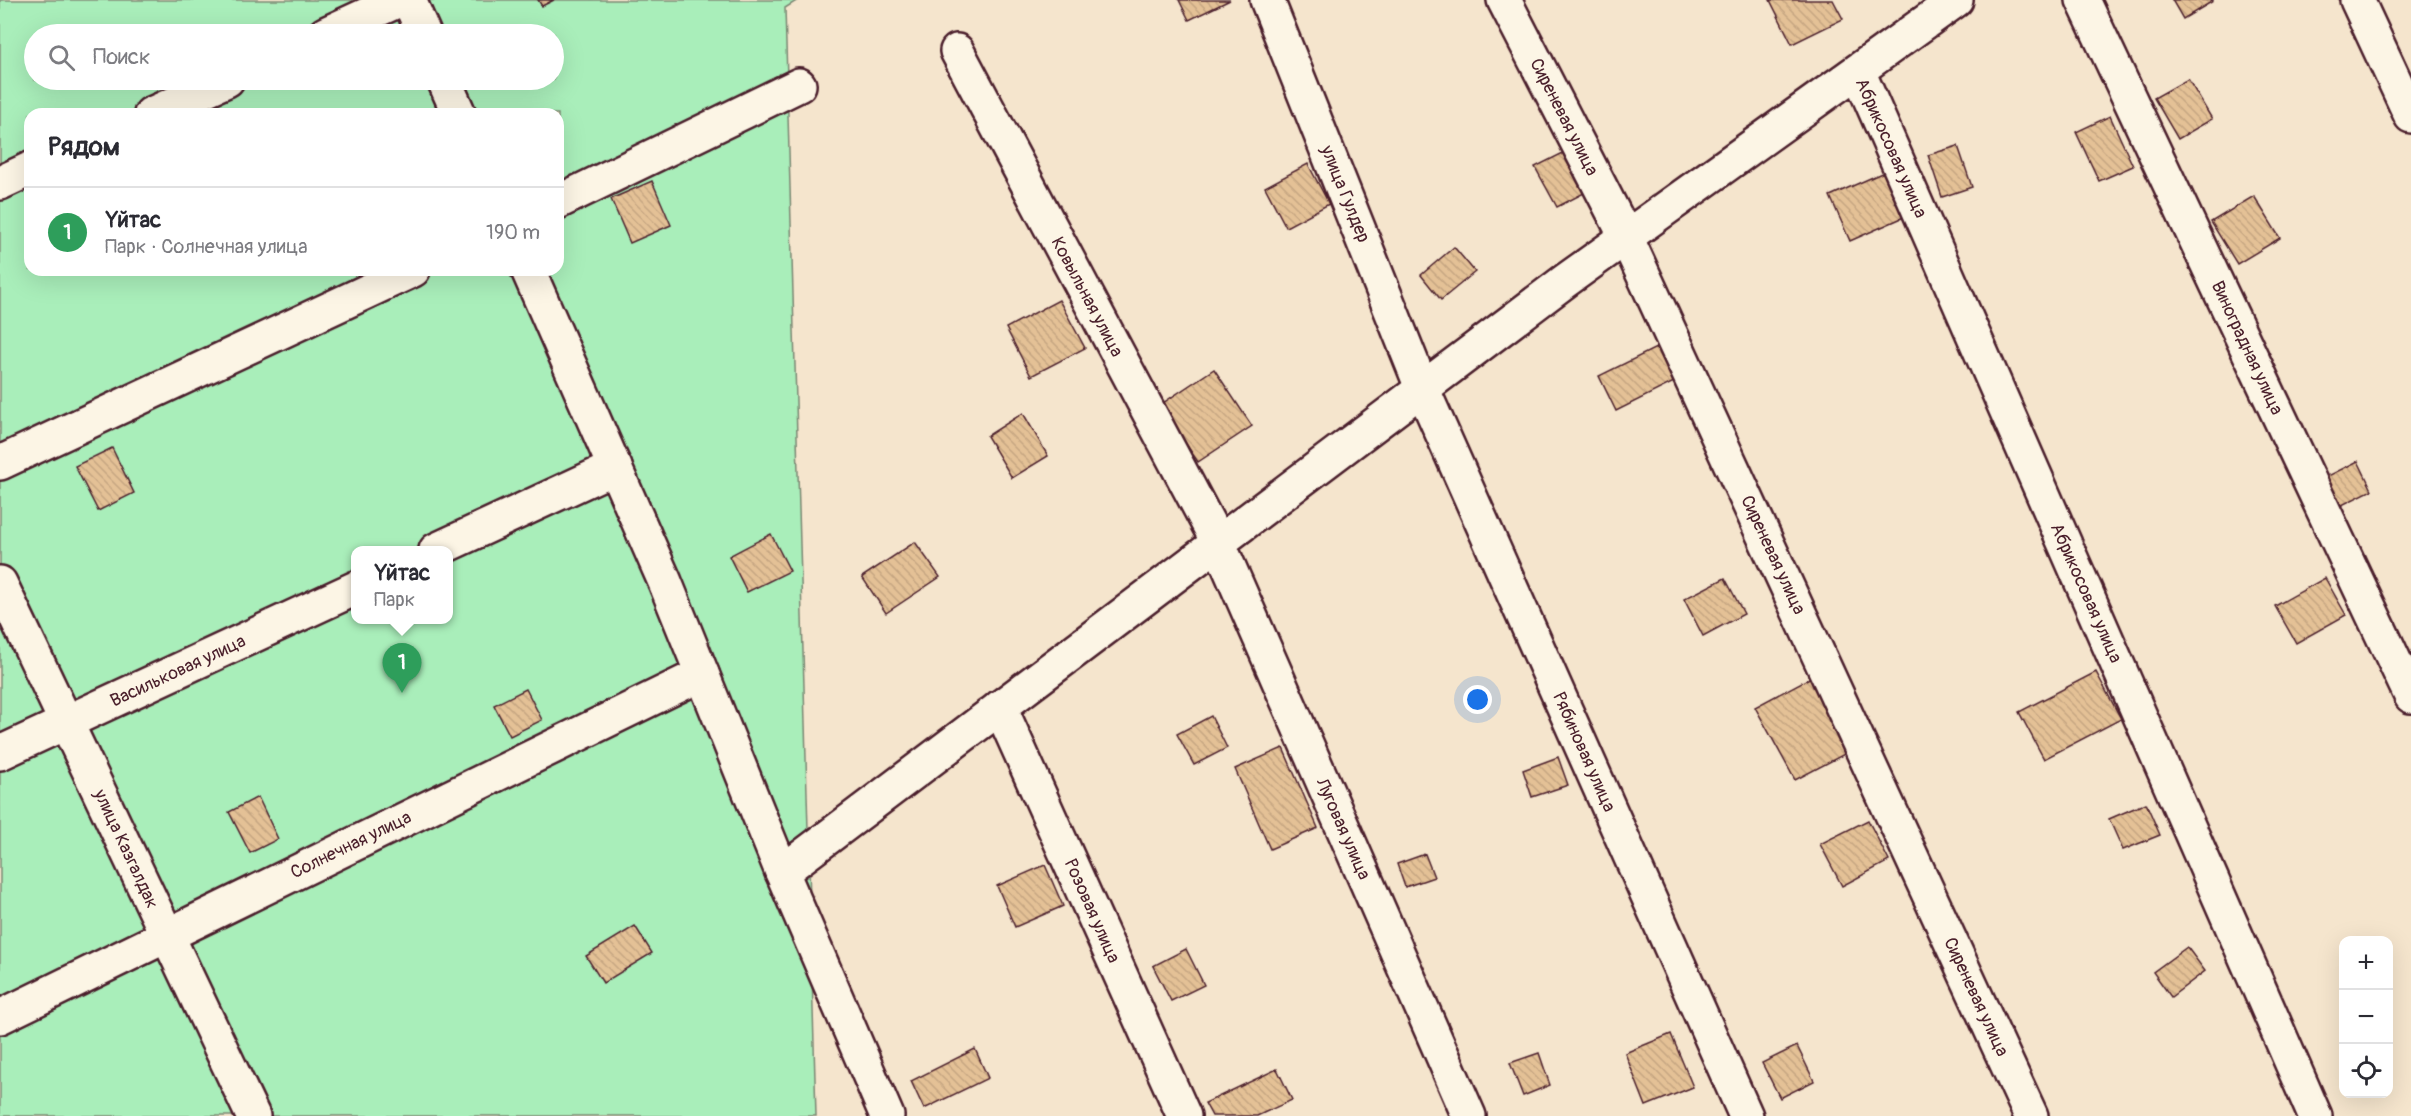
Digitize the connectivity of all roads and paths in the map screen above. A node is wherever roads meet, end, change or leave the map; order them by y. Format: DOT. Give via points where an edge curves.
graph roads {
  1 [pos="399,0"];
  2 [pos="409,0"];
  3 [pos="1267,0"];
  4 [pos="1504,0"];
  5 [pos="1956,0"];
  6 [pos="2083,0"];
  7 [pos="2357,0"];
  8 [pos="347,24"];
  9 [pos="420,24"];
  10 [pos="957,51"];
  11 [pos="1857,71"];
  12 [pos="799,85"];
  13 [pos="205,90"];
  14 [pos="448,90"];
  15 [pos="164,108"];
  16 [pos="456,108"];
  17 [pos="2411,116"];
  18 [pos="24,173"];
  19 [pos="0,183"];
  20 [pos="564,199"];
  21 [pos="1626,237"];
  22 [pos="400,276"];
  23 [pos="531,276"];
  24 [pos="1422,388"];
  25 [pos="0,463"];
  26 [pos="615,467"];
  27 [pos="1218,542"];
  28 [pos="445,546"];
  29 [pos="0,583"];
  30 [pos="351,590"];
  31 [pos="702,674"];
  32 [pos="2411,696"];
  33 [pos="1000,707"];
  34 [pos="66,723"];
  35 [pos="0,753"];
  36 [pos="782,872"];
  37 [pos="167,934"];
  38 [pos="0,1017"];
  39 [pos="253,1116"];
  40 [pos="887,1116"];
  41 [pos="1184,1116"];
  42 [pos="1469,1116"];
  43 [pos="1746,1116"];
  44 [pos="2031,1116"];
  45 [pos="2315,1116"];
  1 -- 8 [label="street"];
  2 -- 9 [label="street"];
  3 -- 24 [label="street, улица Гулдер"];
  4 -- 21 [label="street, Сиреневая улица"];
  5 -- 11 [label="street"];
  6 -- 32 [label="street, Виноградная улица"];
  7 -- 17 [label="street"];
  10 -- 27 [label="street, Ковыльная улица"];
  11 -- 21 [label="street"];
  11 -- 45 [label="street, Абрикосовая улица"];
  12 -- 20 [label="street"];
  13 -- 15 [label="street"];
  14 -- 16 [label="street"];
  18 -- 19 [label="street"];
  21 -- 24 [label="street"];
  21 -- 44 [label="street, Сиреневая улица"];
  22 -- 25 [label="street"];
  23 -- 26 [label="street"];
  24 -- 27 [label="street"];
  24 -- 43 [label="street, Рябиновая улица"];
  26 -- 28 [label="street"];
  26 -- 31 [label="street"];
  27 -- 33 [label="street"];
  27 -- 42 [label="street, Луговая улица"];
  29 -- 34 [label="street, улица Казгалдак"];
  30 -- 34 [label="street, Васильковая улица"];
  31 -- 36 [label="street"];
  31 -- 37 [label="street, Солнечная улица"];
  33 -- 36 [label="street"];
  33 -- 41 [label="street, Розовая улица"];
  34 -- 35 [label="street, Васильковая улица"];
  34 -- 37 [label="street, улица Казгалдак"];
  36 -- 40 [label="street"];
  37 -- 38 [label="street, Солнечная улица"];
  37 -- 39 [label="street, улица Казгалдак"];
}
